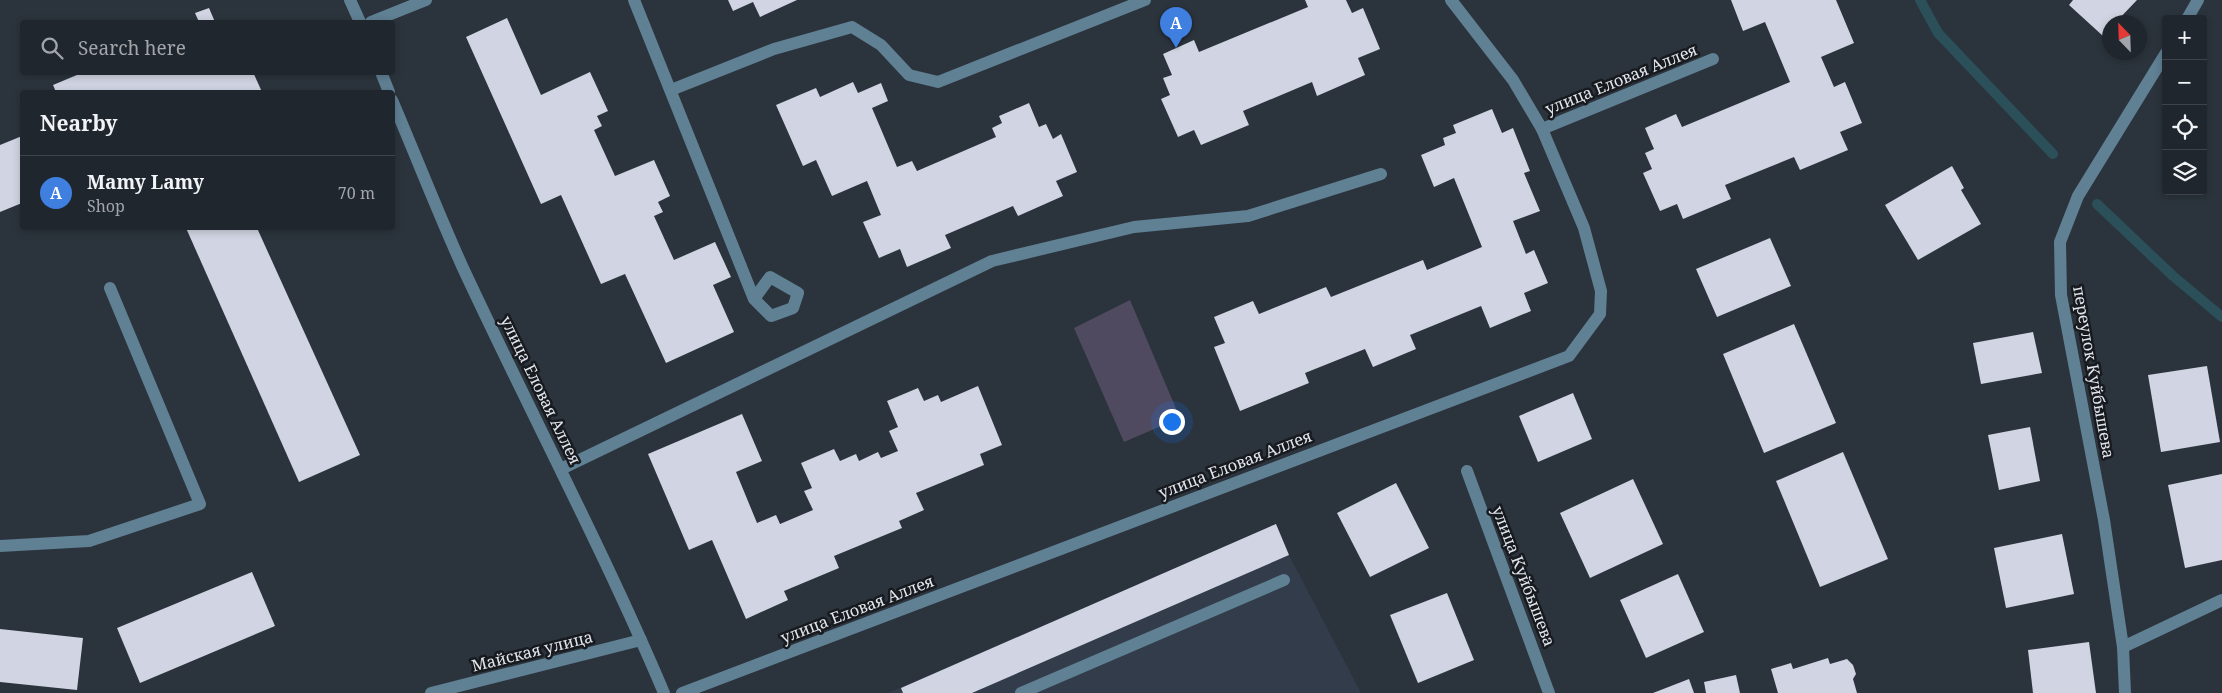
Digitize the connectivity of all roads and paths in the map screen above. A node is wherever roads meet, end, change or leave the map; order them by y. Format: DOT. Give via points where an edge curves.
graph roads {
  1 [pos="350,0"];
  2 [pos="426,0"];
  3 [pos="634,0"];
  4 [pos="1145,0"];
  5 [pos="1451,0"];
  6 [pos="2198,0"];
  7 [pos="2189,15"];
  8 [pos="359,20"];
  9 [pos="375,20"];
  10 [pos="1712,59"];
  11 [pos="2162,60"];
  12 [pos="382,75"];
  13 [pos="388,90"];
  14 [pos="671,90"];
  15 [pos="395,107"];
  16 [pos="1542,129"];
  17 [pos="1381,174"];
  18 [pos="110,288"];
  19 [pos="754,298"];
  20 [pos="561,469"];
  21 [pos="1466,471"];
  22 [pos="0,546"];
  23 [pos="1284,580"];
  24 [pos="2222,600"];
  25 [pos="641,640"];
  26 [pos="2123,647"];
  27 [pos="430,693"];
  28 [pos="664,693"];
  29 [pos="682,693"];
  30 [pos="1021,693"];
  31 [pos="1549,693"];
  32 [pos="2125,693"];
  1 -- 8 [label="street"];
  2 -- 9 [label="street"];
  3 -- 14 [label="street"];
  4 -- 14 [label="street" via="938,82 909,75 881,46 852,27 774,49"];
  5 -- 16 [label="street, улица Еловая Аллея" via="1513,80"];
  6 -- 7 [label="street"];
  10 -- 16 [label="street, улица Еловая Аллея"];
  11 -- 26 [label="street, переулок Куйбышева" via="2078,196 2060,242 2061,295 2104,520"];
  12 -- 13 [label="street"];
  14 -- 19 [label="street"];
  15 -- 20 [label="street, улица Еловая Аллея" via="463,267"];
  16 -- 29 [label="street, улица Еловая Аллея" via="1584,228 1601,291 1600,314 1569,356"];
  17 -- 20 [label="street" via="1248,216 1134,227 992,261"];
  18 -- 22 [label="street" via="200,504 89,542"];
  20 -- 25 [label="street, улица Еловая Аллея"];
  21 -- 31 [label="street, улица Куйбышева"];
  23 -- 30 [label="street"];
  24 -- 26 [label="street"];
  25 -- 27 [label="street, Майская улица"];
  25 -- 28 [label="street, улица Еловая Аллея"];
  26 -- 32 [label="street, переулок Куйбышева"];
}
